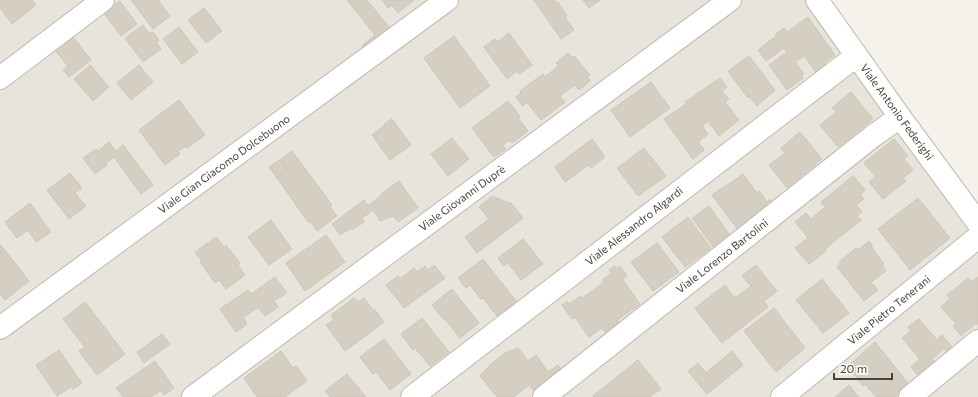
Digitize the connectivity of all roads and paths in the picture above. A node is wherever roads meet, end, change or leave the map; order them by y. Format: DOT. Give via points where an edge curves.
graph roads {
  1 [pos="103,0"];
  2 [pos="447,0"];
  3 [pos="730,0"];
  4 [pos="817,0"];
  5 [pos="856,56"];
  6 [pos="0,78"];
  7 [pos="900,117"];
  8 [pos="978,223"];
  9 [pos="978,237"];
  10 [pos="0,328"];
  11 [pos="978,341"];
  12 [pos="193,397"];
  13 [pos="412,397"];
  14 [pos="544,397"];
  15 [pos="782,397"];
  16 [pos="910,397"];
  1 -- 6 [label="street"];
  2 -- 10 [label="street, Viale Gian Giacomo Dolcebuono"];
  3 -- 12 [label="street, Viale Giovanni Duprè"];
  4 -- 5 [label="street, Viale Antonio Federighi"];
  5 -- 7 [label="street, Viale Antonio Federighi"];
  5 -- 13 [label="street, Viale Alessandro Algardi"];
  7 -- 8 [label="street, Viale Antonio Federighi"];
  7 -- 14 [label="street, Viale Lorenzo Bartolini"];
  9 -- 15 [label="street, Viale Pietro Tenerani"];
  11 -- 16 [label="street"];
}
